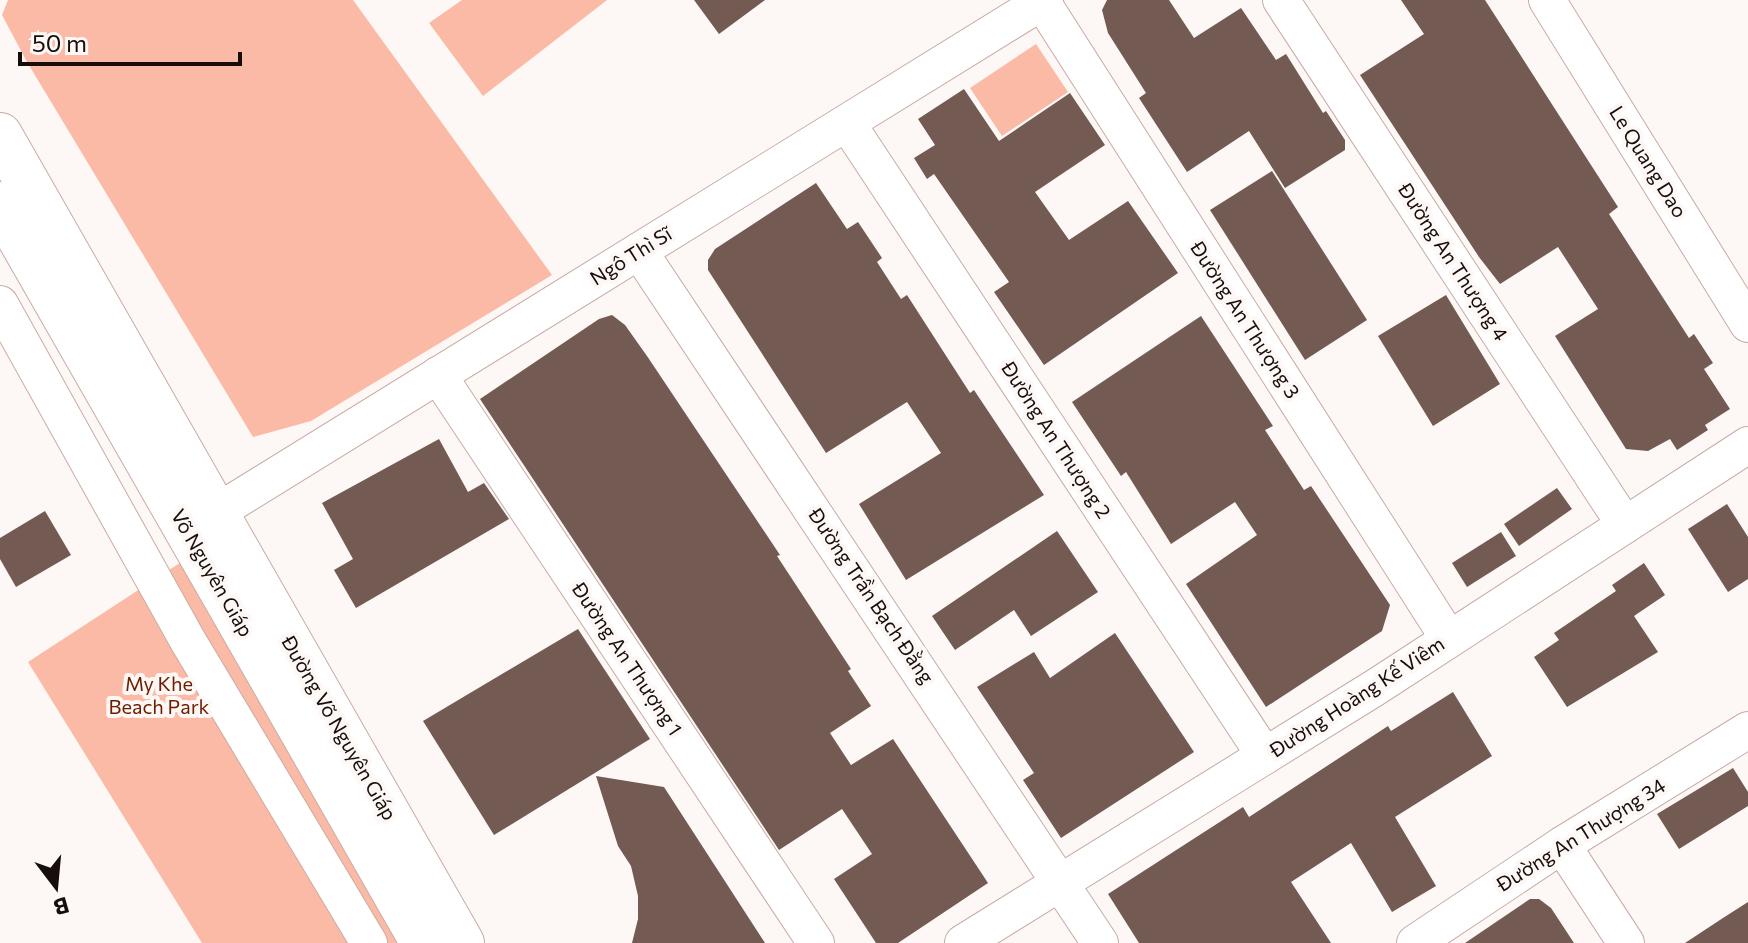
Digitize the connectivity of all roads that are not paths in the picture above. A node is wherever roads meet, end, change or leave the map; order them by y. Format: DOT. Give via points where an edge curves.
graph roads {
  1 [pos="1281,0"];
  2 [pos="1547,0"];
  3 [pos="1044,1"];
  4 [pos="847,123"];
  5 [pos="0,135"];
  6 [pos="0,204"];
  7 [pos="639,251"];
  8 [pos="0,304"];
  9 [pos="1748,324"];
  10 [pos="438,375"];
  11 [pos="1748,445"];
  12 [pos="202,521"];
  13 [pos="1625,525"];
  14 [pos="1449,639"];
  15 [pos="1747,733"];
  16 [pos="1265,756"];
  17 [pos="1562,845"];
  18 [pos="1063,883"];
  19 [pos="369,943"];
  20 [pos="423,943"];
  21 [pos="462,943"];
  22 [pos="816,943"];
  23 [pos="963,943"];
  24 [pos="1100,943"];
  25 [pos="1415,943"];
  26 [pos="1626,943"];
  1 -- 13 [label="street, Đường An Thượng 4"];
  2 -- 9 [label="street, Le Quang Dao"];
  3 -- 4 [label="street, Ngô Thì Sĩ"];
  3 -- 14 [label="street, Đường An Thượng 3"];
  4 -- 7 [label="street, Ngô Thì Sĩ"];
  4 -- 16 [label="street, Đường An Thượng 2"];
  5 -- 12 [label="main road, Võ Nguyên Giáp"];
  6 -- 12 [label="main road, Võ Nguyên Giáp"];
  7 -- 10 [label="street, Ngô Thì Sĩ"];
  7 -- 18 [label="street, Đường Trần Bạch Đằng"];
  8 -- 19 [label="street" via="188,641"];
  10 -- 12 [label="street, Ngô Thì Sĩ"];
  10 -- 22 [label="street, Đường An Thượng 1"];
  11 -- 13 [label="street, Đường Hoàng Kế Viêm"];
  12 -- 20 [label="main road, Võ Nguyên Giáp"];
  12 -- 21 [label="main road, Đường Võ Nguyên Giáp"];
  13 -- 14 [label="street, Đường Hoàng Kế Viêm"];
  14 -- 16 [label="street, Đường Hoàng Kế Viêm"];
  15 -- 17 [label="street, Đường An Thượng 34"];
  16 -- 18 [label="street, Đường Hoàng Kế Viêm"];
  17 -- 25 [label="street, Đường An Thượng 34"];
  17 -- 26 [label="street"];
  18 -- 23 [label="street, Đường Hoàng Kế Viêm"];
  18 -- 24 [label="street, Đường Trần Bạch Đằng"];
}
